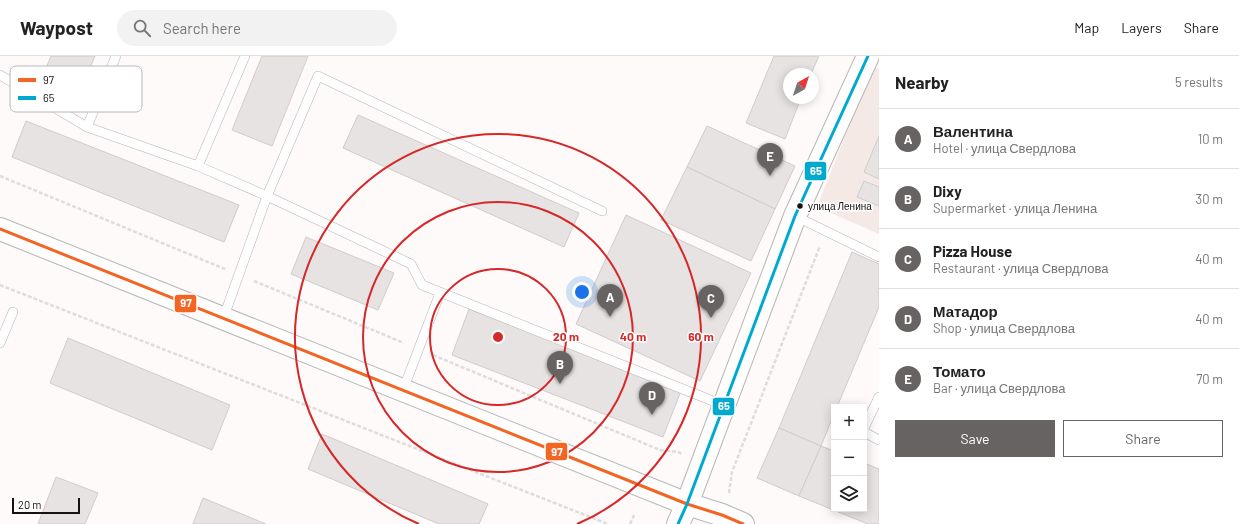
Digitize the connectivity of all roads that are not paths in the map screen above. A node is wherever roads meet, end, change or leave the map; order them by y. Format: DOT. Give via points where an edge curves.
graph roads {
  1 [pos="116,56"];
  2 [pos="245,56"];
  3 [pos="868,56"];
  4 [pos="112,66"];
  5 [pos="0,75"];
  6 [pos="10,81"];
  7 [pos="62,112"];
  8 [pos="93,112"];
  9 [pos="87,127"];
  10 [pos="198,166"];
  11 [pos="267,196"];
  12 [pos="602,211"];
  13 [pos="795,216"];
  14 [pos="0,229"];
  15 [pos="879,257"];
  16 [pos="440,293"];
  17 [pos="13,312"];
  18 [pos="223,319"];
  19 [pos="0,343"];
  20 [pos="403,390"];
  21 [pos="879,397"];
  22 [pos="723,405"];
  23 [pos="867,422"];
  24 [pos="867,434"];
  25 [pos="879,440"];
  26 [pos="687,504"];
  27 [pos="678,524"];
  28 [pos="743,524"];
  1 -- 4 [label="lane"];
  2 -- 10 [label="lane"];
  3 -- 13 [label="main road"];
  5 -- 6 [label="lane"];
  7 -- 9 [label="lane"];
  8 -- 9 [label="lane"];
  9 -- 10 [label="lane"];
  10 -- 11 [label="lane"];
  11 -- 12 [label="lane" via="318,76"];
  11 -- 16 [label="lane" via="411,264 422,286"];
  11 -- 18 [label="lane"];
  13 -- 15 [label="lane"];
  13 -- 22 [label="main road"];
  14 -- 18 [label="main road"];
  16 -- 20 [label="lane"];
  16 -- 22 [label="lane"];
  17 -- 19 [label="lane"];
  18 -- 20 [label="main road"];
  20 -- 26 [label="main road"];
  21 -- 23 [label="lane"];
  22 -- 26 [label="main road"];
  24 -- 25 [label="lane"];
  26 -- 27 [label="main road"];
  26 -- 28 [label="main road"];
}
